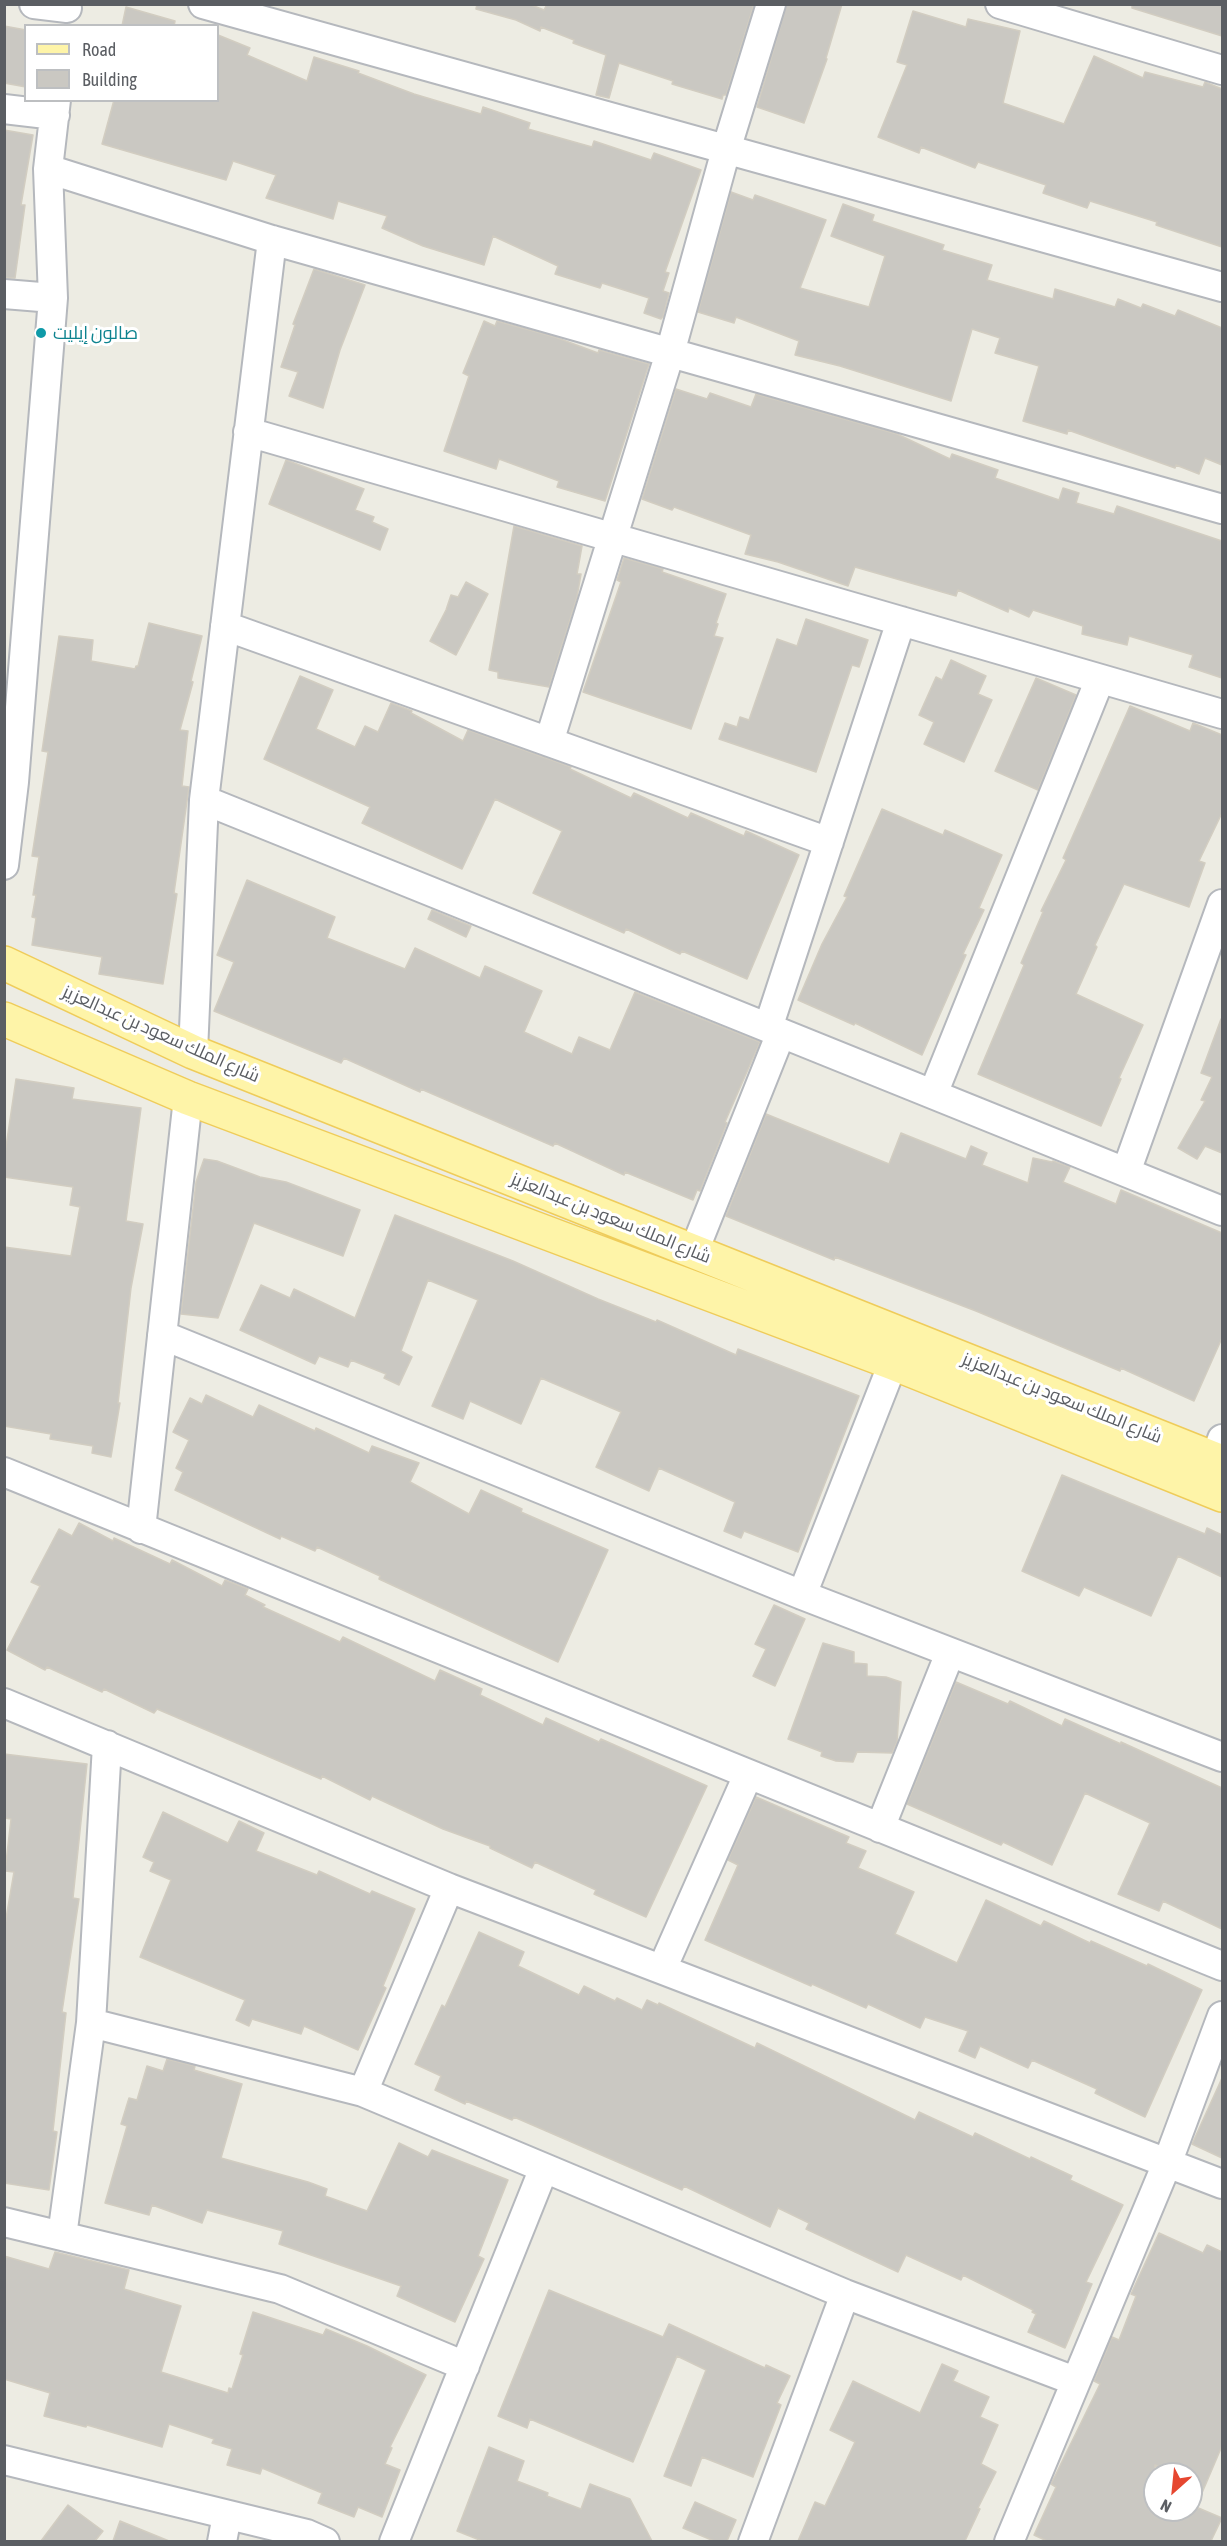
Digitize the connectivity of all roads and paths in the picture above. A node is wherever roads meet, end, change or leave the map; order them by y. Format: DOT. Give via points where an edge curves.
graph roads {
  1 [pos="34,4"];
  2 [pos="203,4"];
  3 [pos="771,4"];
  4 [pos="1000,4"];
  5 [pos="67,13"];
  6 [pos="279,16"];
  7 [pos="1222,70"];
  8 [pos="56,108"];
  9 [pos="4,109"];
  10 [pos="726,150"];
  11 [pos="48,169"];
  12 [pos="272,240"];
  13 [pos="1222,287"];
  14 [pos="4,294"];
  15 [pos="53,298"];
  16 [pos="670,353"];
  17 [pos="249,432"];
  18 [pos="1222,509"];
  19 [pos="613,538"];
  20 [pos="901,621"];
  21 [pos="225,626"];
  22 [pos="1100,679"];
  23 [pos="1222,714"];
  24 [pos="549,742"];
  25 [pos="9,780"];
  26 [pos="204,800"];
  27 [pos="829,842"];
  28 [pos="4,865"];
  29 [pos="1222,903"];
  30 [pos="4,963"];
  31 [pos="4,1019"];
  32 [pos="775,1031"];
  33 [pos="193,1052"];
  34 [pos="933,1094"];
  35 [pos="188,1098"];
  36 [pos="1126,1172"];
  37 [pos="1222,1211"];
  38 [pos="694,1251"];
  39 [pos="162,1335"];
  40 [pos="893,1362"];
  41 [pos="1220,1453"];
  42 [pos="4,1472"];
  43 [pos="1222,1495"];
  44 [pos="141,1529"];
  45 [pos="802,1596"];
  46 [pos="951,1653"];
  47 [pos="4,1703"];
  48 [pos="106,1745"];
  49 [pos="1222,1757"];
  50 [pos="748,1774"];
  51 [pos="880,1828"];
  52 [pos="449,1888"];
  53 [pos="1222,1966"];
  54 [pos="662,1969"];
  55 [pos="1222,2016"];
  56 [pos="91,2023"];
  57 [pos="363,2092"];
  58 [pos="1168,2161"];
  59 [pos="544,2168"];
  60 [pos="1222,2184"];
  61 [pos="4,2222"];
  62 [pos="62,2236"];
  63 [pos="845,2294"];
  64 [pos="465,2366"];
  65 [pos="1075,2380"];
  66 [pos="4,2460"];
  67 [pos="224,2528"];
  68 [pos="325,2541"];
  69 [pos="394,2541"];
  70 [pos="753,2541"];
  71 [pos="1009,2541"];
  1 -- 5 [label="street"];
  2 -- 6 [label="street"];
  3 -- 10 [label="street"];
  4 -- 7 [label="street"];
  6 -- 10 [label="street"];
  8 -- 9 [label="street"];
  8 -- 11 [label="street"];
  10 -- 13 [label="street"];
  10 -- 16 [label="street"];
  11 -- 12 [label="street"];
  11 -- 15 [label="street"];
  12 -- 16 [label="street"];
  12 -- 17 [label="street"];
  14 -- 15 [label="street"];
  15 -- 25 [label="street"];
  16 -- 18 [label="street"];
  16 -- 19 [label="street"];
  17 -- 19 [label="street"];
  17 -- 21 [label="street"];
  19 -- 20 [label="street"];
  19 -- 24 [label="street"];
  20 -- 22 [label="street"];
  20 -- 27 [label="street"];
  21 -- 24 [label="street"];
  21 -- 26 [label="street"];
  22 -- 23 [label="street"];
  22 -- 34 [label="street"];
  24 -- 27 [label="street"];
  25 -- 28 [label="street"];
  26 -- 32 [label="street"];
  26 -- 33 [label="street"];
  27 -- 32 [label="street"];
  29 -- 36 [label="street"];
  30 -- 33 [label="main road, شارع الملك سعود بن عبدالعزيز"];
  31 -- 35 [label="main road, شارع الملك سعود بن عبدالعزيز"];
  32 -- 34 [label="street"];
  32 -- 38 [label="street"];
  33 -- 38 [label="main road, شارع الملك سعود بن عبدالعزيز"];
  34 -- 36 [label="street"];
  35 -- 39 [label="street"];
  35 -- 40 [label="main road, شارع الملك سعود بن عبدالعزيز"];
  36 -- 37 [label="street"];
  38 -- 41 [label="main road, شارع الملك سعود بن عبدالعزيز"];
  39 -- 44 [label="street"];
  39 -- 45 [label="street"];
  40 -- 43 [label="main road, شارع الملك سعود بن عبدالعزيز"];
  40 -- 45 [label="street"];
  42 -- 44 [label="street"];
  44 -- 50 [label="street"];
  45 -- 46 [label="street"];
  46 -- 49 [label="street"];
  46 -- 51 [label="street"];
  47 -- 48 [label="street"];
  48 -- 52 [label="street"];
  48 -- 56 [label="street"];
  50 -- 51 [label="street"];
  50 -- 54 [label="street"];
  51 -- 53 [label="street"];
  52 -- 54 [label="street"];
  52 -- 57 [label="street"];
  54 -- 58 [label="street"];
  55 -- 58 [label="street"];
  56 -- 57 [label="street"];
  56 -- 62 [label="street"];
  57 -- 59 [label="street"];
  58 -- 60 [label="street"];
  58 -- 65 [label="street"];
  59 -- 63 [label="street"];
  59 -- 64 [label="street"];
  61 -- 62 [label="street"];
  62 -- 64 [label="street" via="280,2289"];
  63 -- 65 [label="street"];
  63 -- 70 [label="street"];
  64 -- 69 [label="street"];
  65 -- 71 [label="street"];
  66 -- 67 [label="street"];
  67 -- 68 [label="street" via="307,2534"];
}
